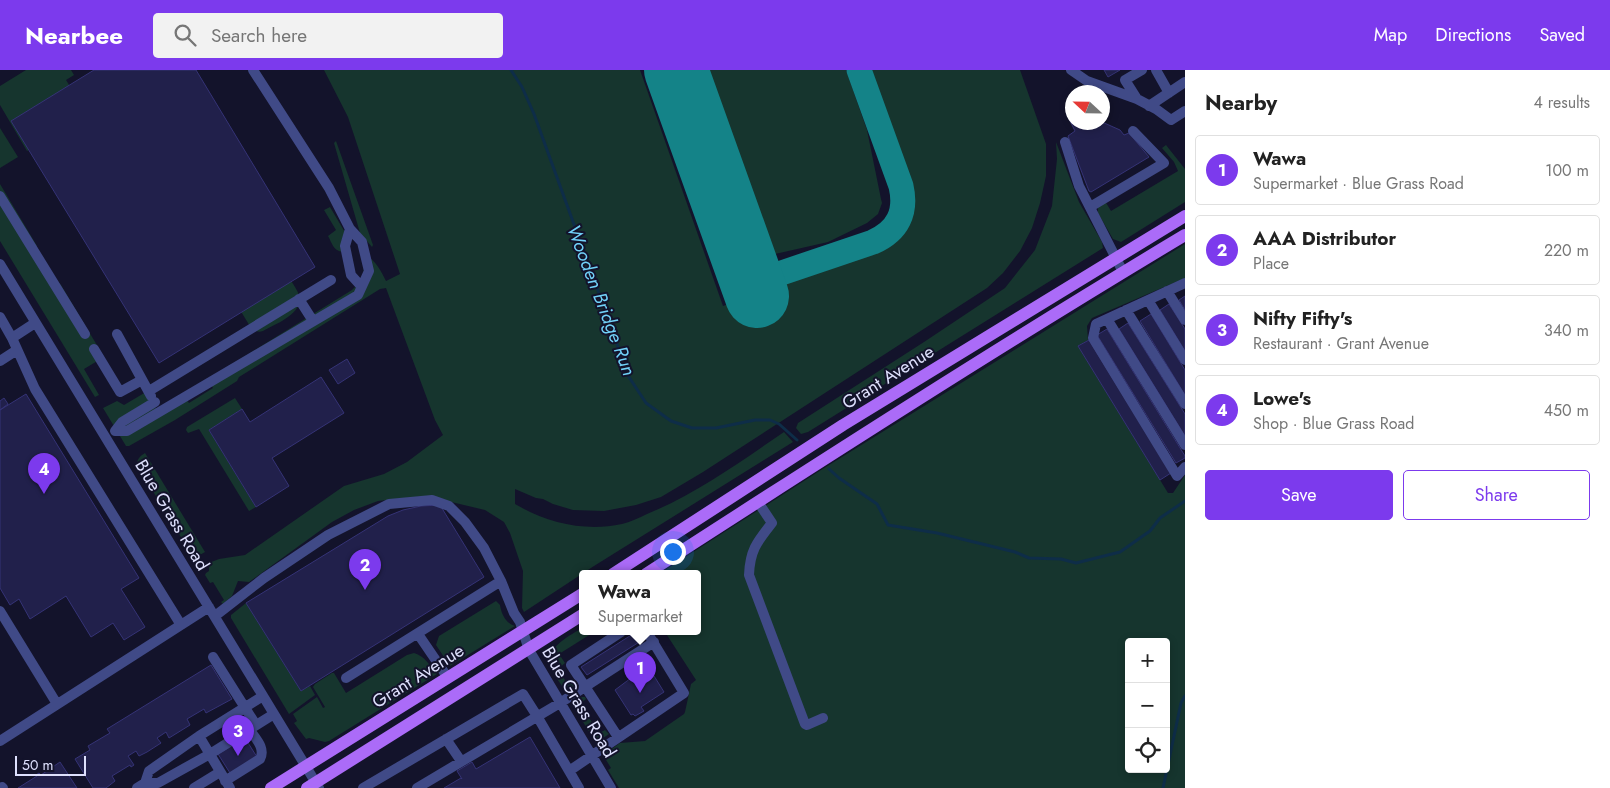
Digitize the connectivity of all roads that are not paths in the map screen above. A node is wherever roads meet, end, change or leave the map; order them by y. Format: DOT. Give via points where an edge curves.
graph roads {
  1 [pos="253,70"];
  2 [pos="1071,70"];
  3 [pos="1142,70"];
  4 [pos="1156,70"];
  5 [pos="1185,82"];
  6 [pos="1170,93"];
  7 [pos="1137,100"];
  8 [pos="1149,106"];
  9 [pos="1185,111"];
  10 [pos="1133,131"];
  11 [pos="1065,142"];
  12 [pos="0,196"];
  13 [pos="1090,207"];
  14 [pos="1185,216"];
  15 [pos="350,229"];
  16 [pos="1185,235"];
  17 [pos="1115,258"];
  18 [pos="0,264"];
  19 [pos="1123,272"];
  20 [pos="331,280"];
  21 [pos="1185,283"];
  22 [pos="361,286"];
  23 [pos="1167,291"];
  24 [pos="299,299"];
  25 [pos="1148,300"];
  26 [pos="1126,310"];
  27 [pos="0,317"];
  28 [pos="1107,319"];
  29 [pos="1185,320"];
  30 [pos="313,321"];
  31 [pos="35,323"];
  32 [pos="85,334"];
  33 [pos="116,334"];
  34 [pos="12,338"];
  35 [pos="94,349"];
  36 [pos="17,350"];
  37 [pos="1185,360"];
  38 [pos="0,361"];
  39 [pos="142,380"];
  40 [pos="149,391"];
  41 [pos="1185,404"];
  42 [pos="158,407"];
  43 [pos="105,438"];
  44 [pos="1185,445"];
  45 [pos="1185,467"];
  46 [pos="758,502"];
  47 [pos="619,570"];
  48 [pos="652,570"];
  49 [pos="501,581"];
  50 [pos="579,596"];
  51 [pos="209,607"];
  52 [pos="0,610"];
  53 [pos="215,616"];
  54 [pos="579,617"];
  55 [pos="181,625"];
  56 [pos="523,631"];
  57 [pos="418,634"];
  58 [pos="616,635"];
  59 [pos="649,635"];
  60 [pos="654,642"];
  61 [pos="529,650"];
  62 [pos="214,657"];
  63 [pos="346,678"];
  64 [pos="448,678"];
  65 [pos="585,686"];
  66 [pos="264,696"];
  67 [pos="560,703"];
  68 [pos="57,704"];
  69 [pos="245,708"];
  70 [pos="274,714"];
  71 [pos="537,716"];
  72 [pos="823,718"];
  73 [pos="252,727"];
  74 [pos="199,736"];
  75 [pos="618,738"];
  76 [pos="446,739"];
  77 [pos="0,741"];
  78 [pos="210,754"];
  79 [pos="592,756"];
  80 [pos="461,761"];
  81 [pos="306,767"];
  82 [pos="570,771"];
  83 [pos="225,780"];
  84 [pos="141,785"];
  85 [pos="314,786"];
  86 [pos="194,788"];
  87 [pos="271,788"];
  88 [pos="363,788"];
  89 [pos="417,788"];
  90 [pos="579,788"];
  91 [pos="611,788"];
  1 -- 15 [label="street" via="328,188"];
  2 -- 7 [label="street" via="1087,81"];
  3 -- 7 [label="street" via="1126,80"];
  4 -- 6 [label="street"];
  5 -- 6 [label="street"];
  6 -- 8 [label="street"];
  7 -- 8 [label="street"];
  8 -- 9 [label="street" via="1171,120"];
  10 -- 13 [label="street" via="1164,163"];
  11 -- 13 [label="street" via="1079,186"];
  12 -- 32 [label="street"];
  13 -- 17 [label="street"];
  14 -- 17 [label="main road, Grant Avenue"];
  15 -- 22 [label="street" via="345,246 351,275"];
  15 -- 22 [label="street" via="362,242 370,271"];
  16 -- 19 [label="main road, Grant Avenue"];
  17 -- 19 [label="street"];
  17 -- 47 [label="main road, Grant Avenue" via="843,425"];
  18 -- 31 [label="street, Blue Grass Road"];
  19 -- 46 [label="main road, Grant Avenue"];
  20 -- 24 [label="street"];
  21 -- 23 [label="street"];
  22 -- 30 [label="street" via="358,295"];
  23 -- 25 [label="street"];
  23 -- 29 [label="street"];
  24 -- 30 [label="street"];
  24 -- 40 [label="street"];
  25 -- 26 [label="street"];
  25 -- 37 [label="street"];
  26 -- 28 [label="street"];
  26 -- 41 [label="street"];
  27 -- 34 [label="street"];
  28 -- 44 [label="street"];
  28 -- 45 [label="street" via="1096,324 1093,338 1178,476"];
  30 -- 42 [label="street"];
  31 -- 34 [label="street"];
  31 -- 43 [label="street, Blue Grass Road"];
  33 -- 39 [label="street"];
  34 -- 36 [label="street"];
  35 -- 39 [label="street" via="120,392"];
  36 -- 38 [label="street"];
  36 -- 55 [label="street" via="35,388"];
  39 -- 40 [label="street"];
  40 -- 42 [label="street"];
  42 -- 43 [label="street" via="127,431 115,431"];
  43 -- 51 [label="street, Blue Grass Road"];
  46 -- 48 [label="main road, Grant Avenue"];
  46 -- 72 [label="street" via="772,523 753,550 750,560 750,575 757,599 805,724"];
  49 -- 53 [label="street, Blue Grass Road" via="466,522 449,506 432,500 389,504 328,534"];
  49 -- 56 [label="street, Blue Grass Road"];
  49 -- 57 [label="street"];
  50 -- 56 [label="main road, Grant Avenue"];
  51 -- 53 [label="street, Blue Grass Road"];
  51 -- 55 [label="street"];
  52 -- 68 [label="street"];
  53 -- 66 [label="street, Blue Grass Road"];
  54 -- 61 [label="main road, Grant Avenue"];
  55 -- 68 [label="street"];
  56 -- 61 [label="street, Blue Grass Road"];
  56 -- 64 [label="main road, Grant Avenue"];
  57 -- 63 [label="street"];
  57 -- 64 [label="street"];
  58 -- 65 [label="street" via="571,665"];
  59 -- 60 [label="street"];
  60 -- 65 [label="street"];
  60 -- 75 [label="street" via="684,693"];
  61 -- 67 [label="street, Blue Grass Road"];
  61 -- 85 [label="main road, Grant Avenue"];
  62 -- 69 [label="street"];
  64 -- 81 [label="main road, Grant Avenue"];
  65 -- 67 [label="street"];
  65 -- 75 [label="street"];
  66 -- 69 [label="street"];
  66 -- 70 [label="street, Blue Grass Road"];
  67 -- 71 [label="street"];
  67 -- 79 [label="street, Blue Grass Road"];
  68 -- 77 [label="street"];
  69 -- 73 [label="street"];
  69 -- 74 [label="street"];
  70 -- 73 [label="street"];
  70 -- 81 [label="street, Blue Grass Road"];
  71 -- 76 [label="street" via="522,694"];
  71 -- 80 [label="street"];
  71 -- 82 [label="street"];
  73 -- 78 [label="street"];
  73 -- 83 [label="street" via="262,749 260,759"];
  74 -- 78 [label="street"];
  74 -- 84 [label="street" via="149,771"];
  75 -- 79 [label="street"];
  76 -- 80 [label="street"];
  76 -- 88 [label="street"];
  78 -- 83 [label="street"];
  78 -- 84 [label="street" via="158,783"];
  79 -- 82 [label="street"];
  79 -- 91 [label="street, Blue Grass Road"];
  80 -- 89 [label="street"];
  81 -- 85 [label="street, Blue Grass Road"];
  81 -- 87 [label="main road, Grant Avenue"];
  82 -- 90 [label="street"];
  83 -- 86 [label="street"];
}
